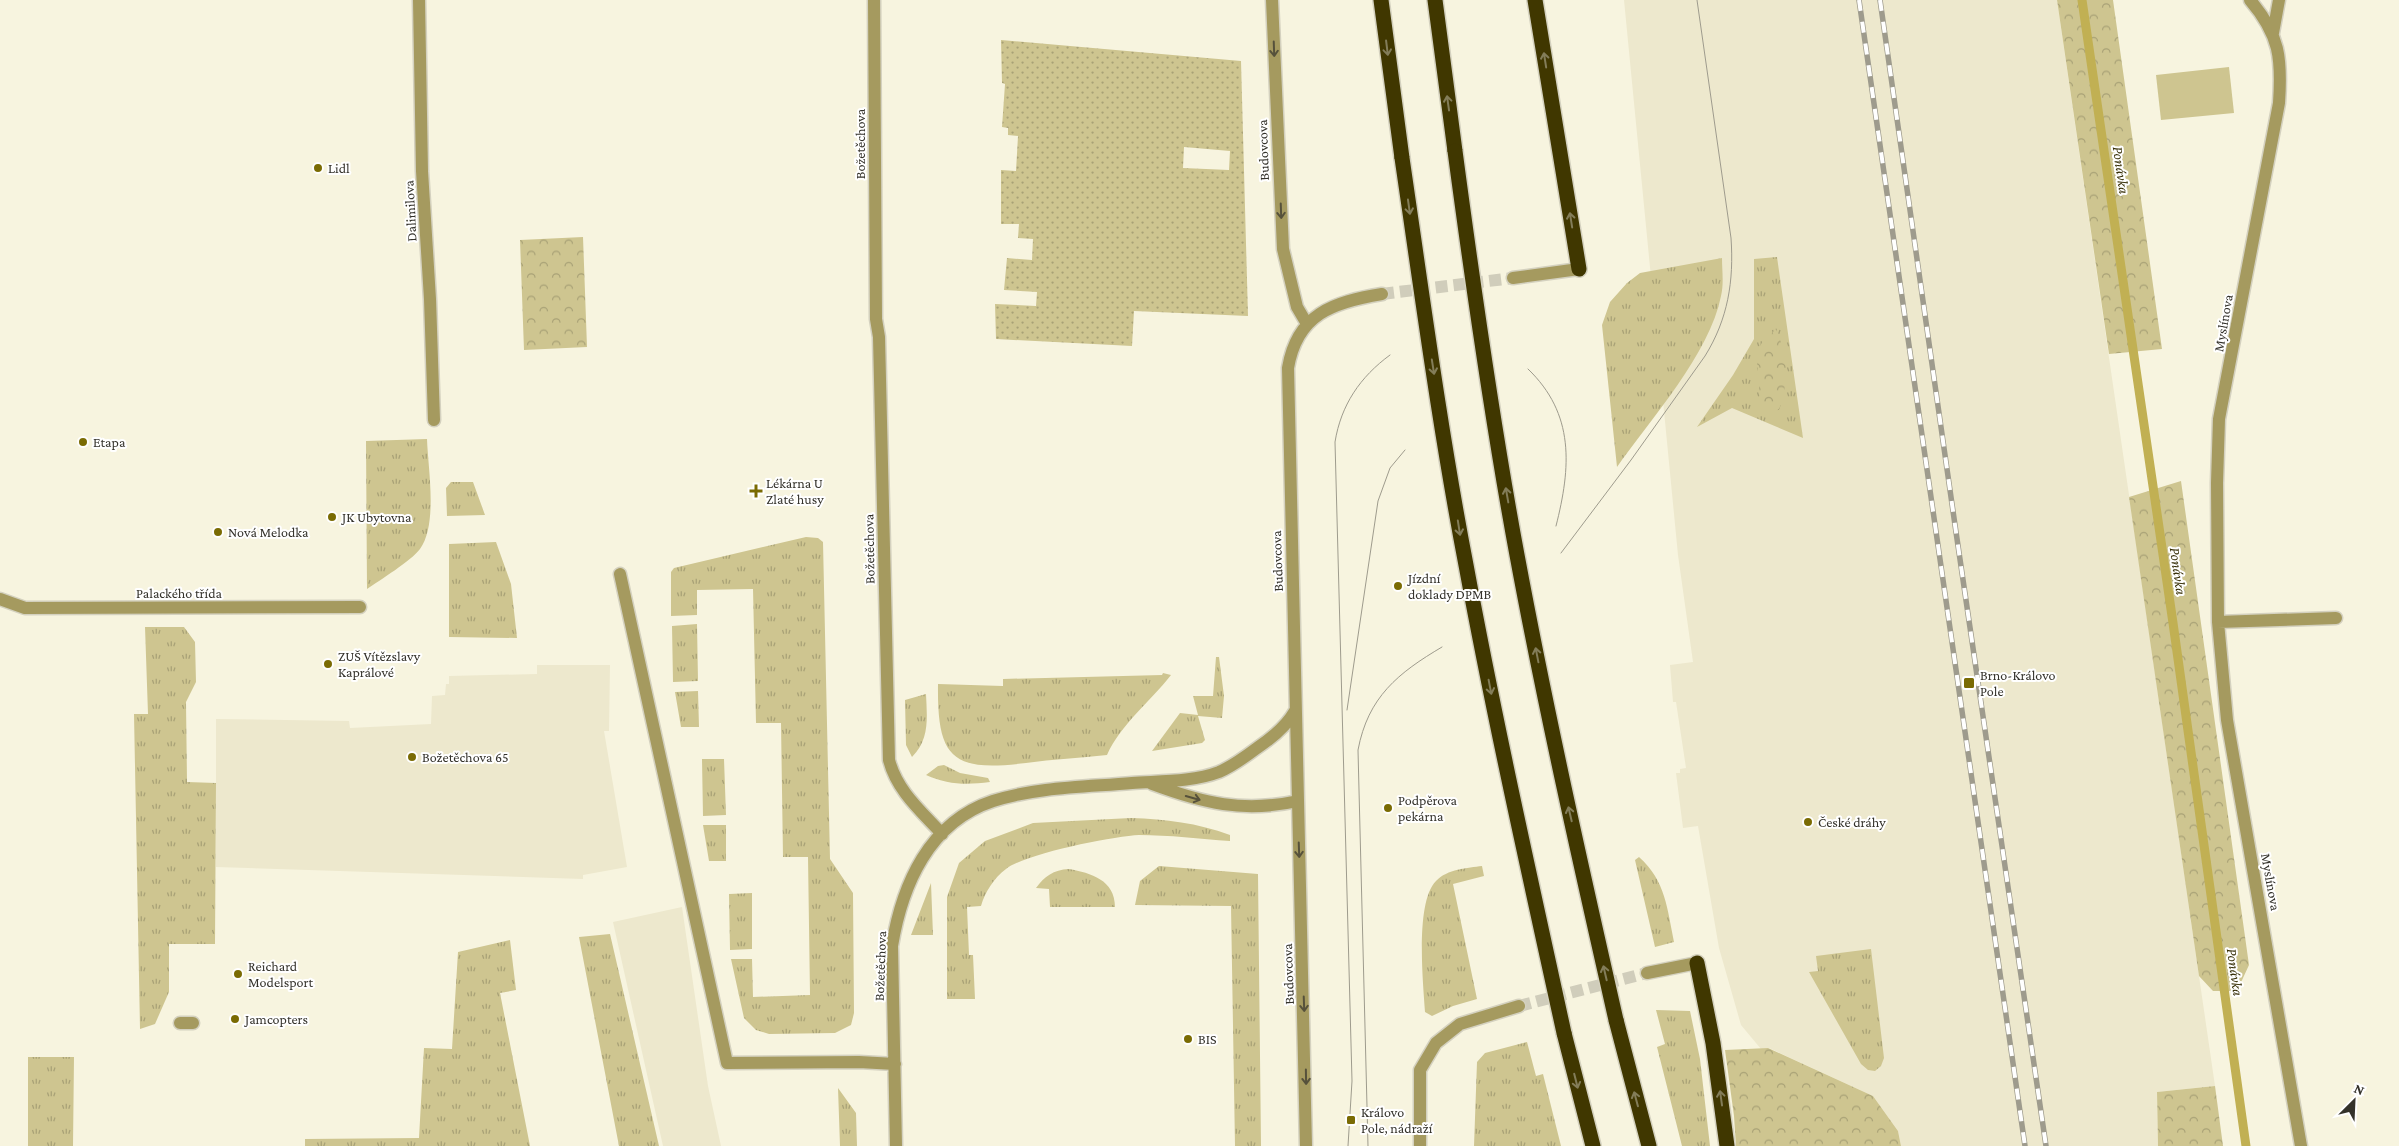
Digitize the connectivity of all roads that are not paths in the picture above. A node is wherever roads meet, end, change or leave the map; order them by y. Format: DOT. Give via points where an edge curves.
graph roads {
  1 [pos="418,0"];
  2 [pos="874,0"];
  3 [pos="1272,0"];
  4 [pos="1381,0"];
  5 [pos="1435,0"];
  6 [pos="1535,0"];
  7 [pos="2250,0"];
  8 [pos="2279,0"];
  9 [pos="2273,33"];
  10 [pos="1579,269"];
  11 [pos="1513,278"];
  12 [pos="1382,294"];
  13 [pos="1307,324"];
  14 [pos="434,420"];
  15 [pos="620,574"];
  16 [pos="0,599"];
  17 [pos="360,607"];
  18 [pos="2336,618"];
  19 [pos="2218,622"];
  20 [pos="1295,711"];
  21 [pos="1147,782"];
  22 [pos="1298,801"];
  23 [pos="942,834"];
  24 [pos="1697,963"];
  25 [pos="1648,973"];
  26 [pos="1519,1006"];
  27 [pos="180,1023"];
  28 [pos="193,1024"];
  29 [pos="895,1064"];
  30 [pos="1592,1144"];
  31 [pos="896,1146"];
  32 [pos="1306,1146"];
  33 [pos="1420,1146"];
  34 [pos="1649,1146"];
  35 [pos="1727,1146"];
  36 [pos="2302,1146"];
  1 -- 14 [label="street, Dalimilova" via="422,171"];
  2 -- 23 [label="street, Božetěchova" via="876,319 889,760 899,786"];
  3 -- 13 [label="street, Budovcova, one-way" via="1282,249 1296,307"];
  4 -- 30 [label="highway, one-way, bridge" via="1430,353 1465,563 1500,742 1564,1033"];
  34 -- 5 [label="highway, one-way, bridge" via="1616,1020 1550,722 1517,554 1480,338"];
  10 -- 6 [label="highway, one-way"];
  7 -- 9 [label="street, Myslínova"];
  8 -- 9 [label="street, Myslínova"];
  9 -- 19 [label="street, Myslínova" via="2280,54 2278,103 2219,419"];
  10 -- 11 [label="street"];
  12 -- 13 [label="street, Budovcova" via="1337,304"];
  13 -- 20 [label="street, Budovcova" via="1297,337 1291,354 1288,383"];
  15 -- 29 [label="street" via="727,1063"];
  16 -- 17 [label="street, Palackého třída" via="25,608"];
  18 -- 19 [label="street"];
  19 -- 36 [label="street, Myslínova" via="2227,720"];
  20 -- 21 [label="street" via="1270,739 1218,772"];
  20 -- 22 [label="street, Budovcova"];
  21 -- 22 [label="street, one-way" via="1189,798 1238,807 1261,808"];
  21 -- 23 [label="street" via="1014,795 977,808"];
  22 -- 32 [label="street, Budovcova, one-way"];
  23 -- 29 [label="street, Božetěchova" via="909,879 896,921 892,946"];
  24 -- 25 [label="street"];
  35 -- 24 [label="highway, one-way" via="1716,1061"];
  26 -- 33 [label="street" via="1460,1024 1436,1043 1420,1070"];
  27 -- 28 [label="street"];
  29 -- 31 [label="street, Božetěchova"];
}
